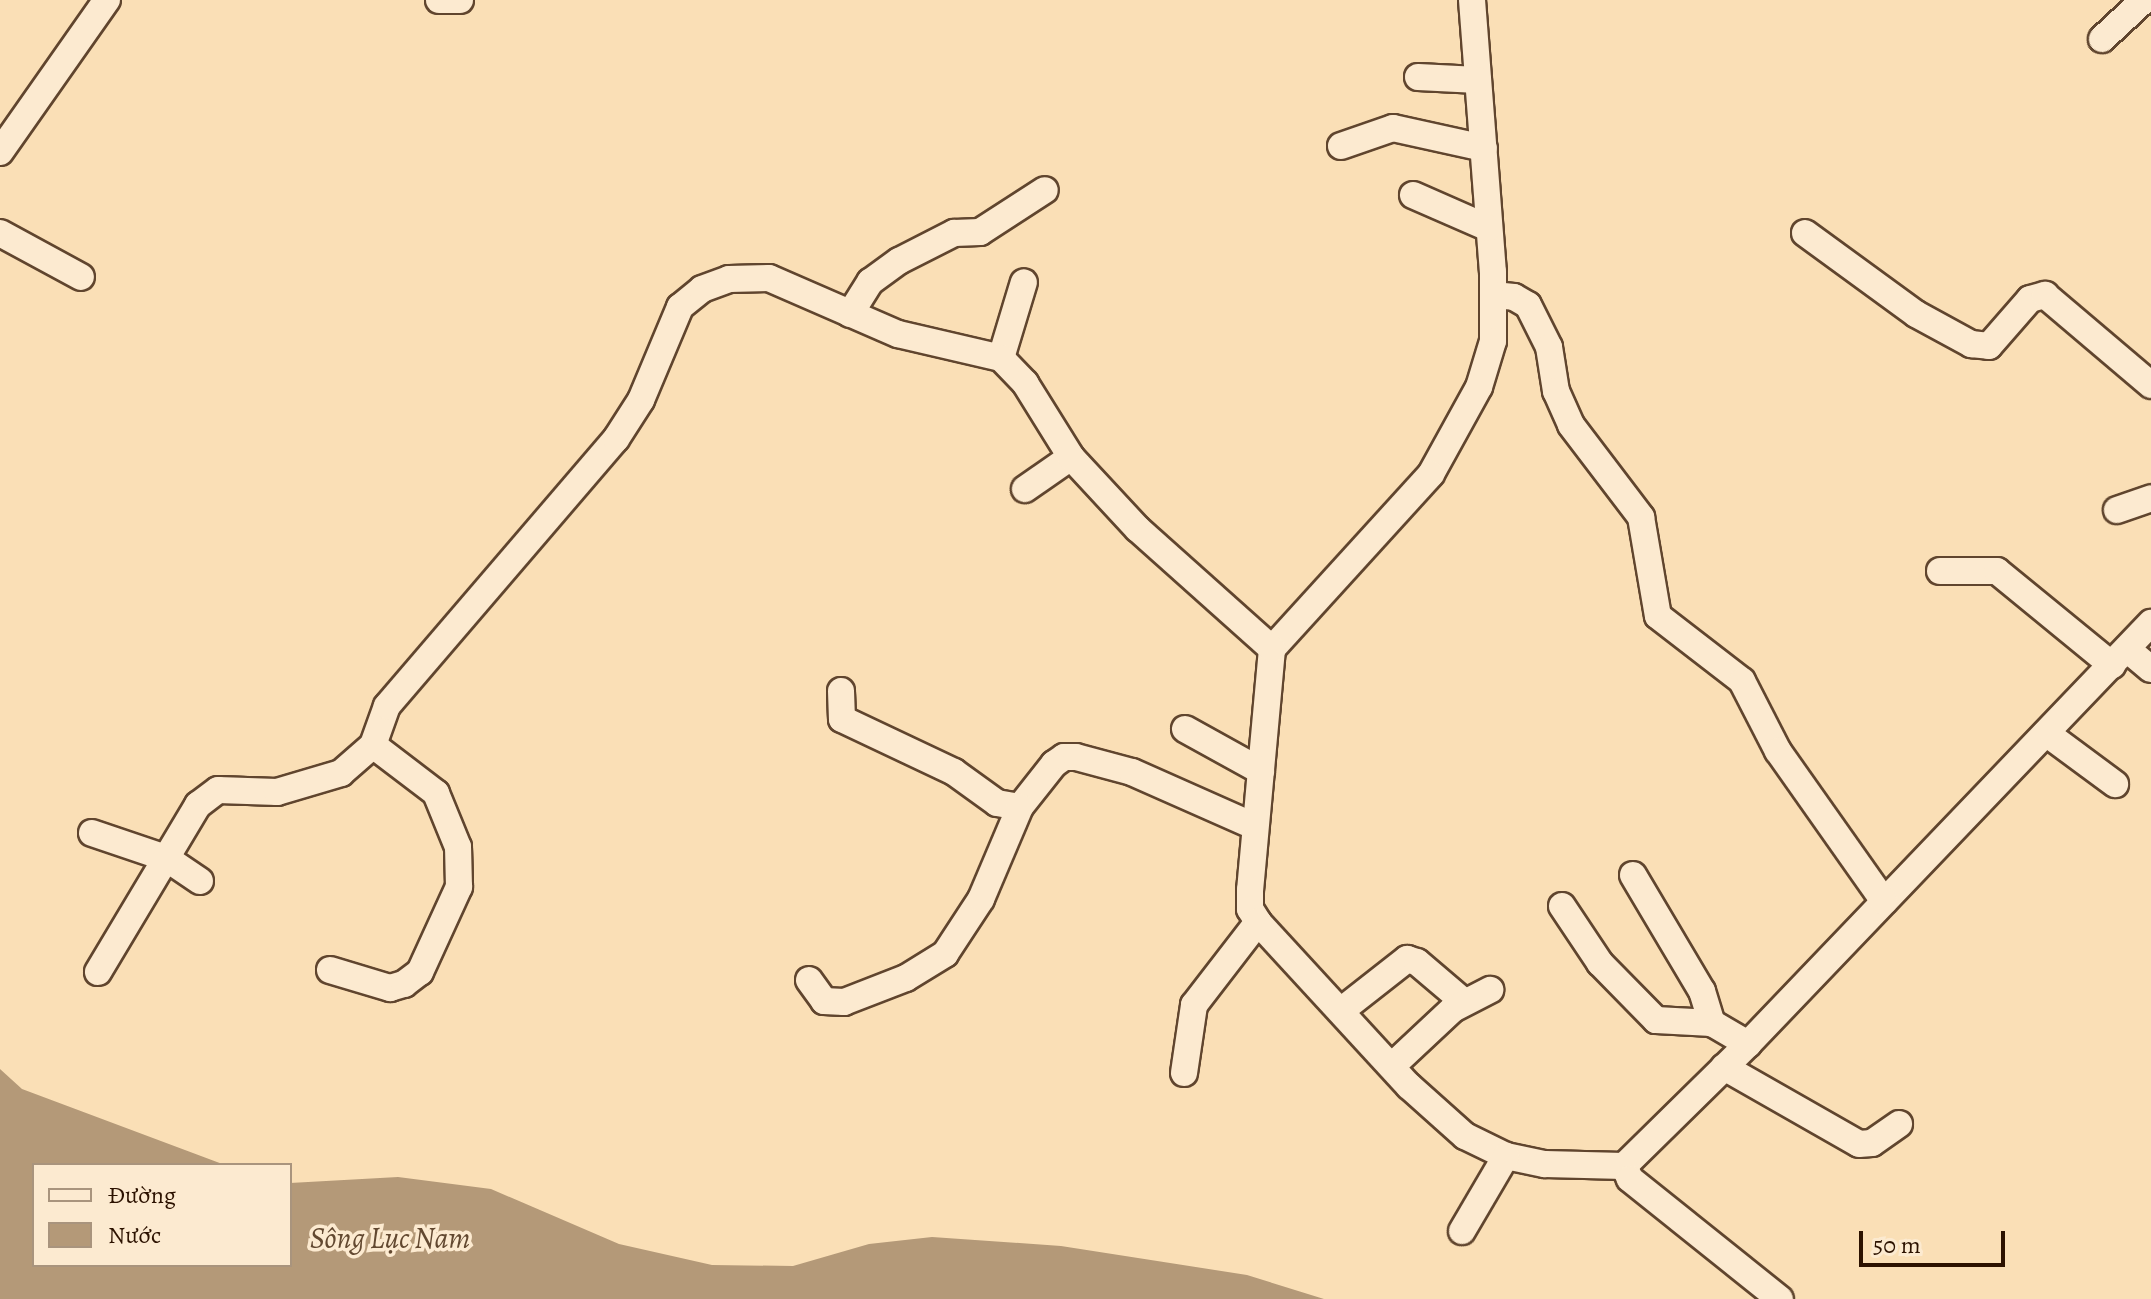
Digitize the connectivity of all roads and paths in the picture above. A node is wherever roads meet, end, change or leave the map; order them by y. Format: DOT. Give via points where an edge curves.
graph roads {
  1 [pos="107,0"];
  2 [pos="439,0"];
  3 [pos="460,0"];
  4 [pos="1472,0"];
  5 [pos="2144,0"];
  6 [pos="2102,39"];
  7 [pos="1418,77"];
  8 [pos="1478,80"];
  9 [pos="1341,146"];
  10 [pos="1484,148"];
  11 [pos="0,152"];
  12 [pos="1045,190"];
  13 [pos="1413,195"];
  14 [pos="1488,228"];
  15 [pos="0,233"];
  16 [pos="1805,233"];
  17 [pos="81,277"];
  18 [pos="1024,282"];
  19 [pos="1493,295"];
  20 [pos="850,314"];
  21 [pos="1001,358"];
  22 [pos="2151,385"];
  23 [pos="1071,457"];
  24 [pos="1025,489"];
  25 [pos="2151,498"];
  26 [pos="2117,510"];
  27 [pos="1940,571"];
  28 [pos="2151,623"];
  29 [pos="1272,649"];
  30 [pos="2120,657"];
  31 [pos="2151,669"];
  32 [pos="841,691"];
  33 [pos="1185,729"];
  34 [pos="2046,733"];
  35 [pos="373,745"];
  36 [pos="1261,771"];
  37 [pos="2115,784"];
  38 [pos="1020,807"];
  39 [pos="1254,826"];
  40 [pos="92,833"];
  41 [pos="166,858"];
  42 [pos="1633,875"];
  43 [pos="200,881"];
  44 [pos="1884,901"];
  45 [pos="1562,906"];
  46 [pos="1258,922"];
  47 [pos="330,970"];
  48 [pos="98,972"];
  49 [pos="809,980"];
  50 [pos="1490,990"];
  51 [pos="1464,1002"];
  52 [pos="1342,1010"];
  53 [pos="1712,1023"];
  54 [pos="1748,1044"];
  55 [pos="1392,1066"];
  56 [pos="1724,1067"];
  57 [pos="1184,1073"];
  58 [pos="1899,1124"];
  59 [pos="1506,1156"];
  60 [pos="1624,1166"];
  61 [pos="1462,1231"];
  62 [pos="1780,1299"];
  1 -- 11 [label="street"];
  2 -- 3 [label="street"];
  4 -- 8 [label="street"];
  5 -- 6 [label="street"];
  7 -- 8 [label="street"];
  8 -- 10 [label="street"];
  9 -- 10 [label="street" via="1393,128"];
  10 -- 14 [label="street"];
  12 -- 20 [label="street" via="980,232 954,233 899,261 870,282"];
  13 -- 14 [label="street"];
  14 -- 19 [label="street"];
  15 -- 17 [label="street"];
  16 -- 22 [label="street" via="1916,314 1971,344 1989,346 2030,299 2045,295"];
  18 -- 21 [label="street"];
  19 -- 29 [label="street" via="1493,341 1479,387 1431,474"];
  19 -- 44 [label="street" via="1528,305 1545,335 1556,391 1571,425 1641,517 1658,616 1742,681 1778,751"];
  20 -- 21 [label="street" via="898,334"];
  20 -- 35 [label="street" via="769,278 747,277 702,289 680,307 641,400 616,439 387,706"];
  21 -- 23 [label="street" via="1025,383"];
  23 -- 24 [label="street"];
  23 -- 29 [label="street" via="1138,529"];
  25 -- 26 [label="street"];
  27 -- 30 [label="street" via="1997,571"];
  28 -- 30 [label="street"];
  29 -- 36 [label="street"];
  30 -- 31 [label="street"];
  30 -- 34 [label="street"];
  32 -- 38 [label="street" via="842,719 954,772 997,803"];
  33 -- 36 [label="street"];
  34 -- 37 [label="street"];
  34 -- 44 [label="street"];
  35 -- 41 [label="street" via="341,773 277,792 218,790 198,805"];
  35 -- 47 [label="street" via="436,793 458,847 459,887 420,972 404,984 390,988"];
  36 -- 39 [label="street"];
  38 -- 39 [label="street" via="1054,764 1076,757 1132,772"];
  38 -- 49 [label="street" via="981,899 945,954 906,978 844,1002 824,1001"];
  39 -- 46 [label="street" via="1250,909"];
  40 -- 41 [label="street"];
  41 -- 43 [label="street"];
  41 -- 48 [label="street"];
  42 -- 53 [label="street" via="1702,991"];
  44 -- 54 [label="street"];
  45 -- 53 [label="street" via="1600,963 1656,1020"];
  46 -- 52 [label="street"];
  46 -- 57 [label="street" via="1194,1005"];
  50 -- 51 [label="street"];
  51 -- 52 [label="street" via="1407,959"];
  51 -- 55 [label="street"];
  52 -- 55 [label="street"];
  53 -- 54 [label="street"];
  54 -- 56 [label="street"];
  55 -- 59 [label="street" via="1465,1136"];
  56 -- 58 [label="street" via="1859,1144 1872,1143"];
  56 -- 60 [label="street"];
  59 -- 60 [label="street" via="1545,1164"];
  59 -- 61 [label="street"];
  60 -- 62 [label="street" via="1630,1179"];
}
